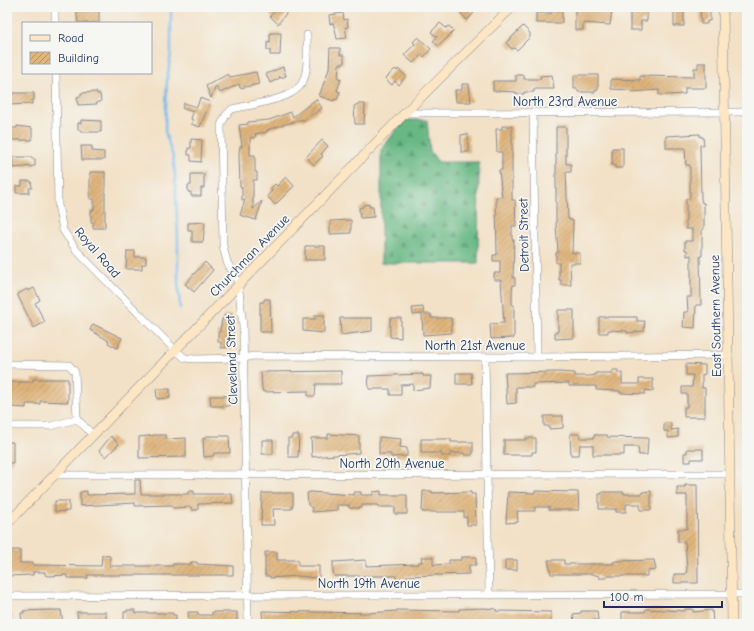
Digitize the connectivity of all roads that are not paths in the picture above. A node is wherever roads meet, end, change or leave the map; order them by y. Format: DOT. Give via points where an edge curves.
graph roads {
  1 [pos="55,7"];
  2 [pos="512,7"];
  3 [pos="722,7"];
  4 [pos="55,22"];
  5 [pos="307,36"];
  6 [pos="56,74"];
  7 [pos="533,112"];
  8 [pos="725,112"];
  9 [pos="747,112"];
  10 [pos="405,113"];
  11 [pos="238,286"];
  12 [pos="175,350"];
  13 [pos="729,355"];
  14 [pos="485,357"];
  15 [pos="537,357"];
  16 [pos="244,358"];
  17 [pos="7,364"];
  18 [pos="77,419"];
  19 [pos="7,426"];
  20 [pos="93,435"];
  21 [pos="730,474"];
  22 [pos="54,475"];
  23 [pos="245,475"];
  24 [pos="487,475"];
  25 [pos="7,523"];
  26 [pos="732,593"];
  27 [pos="489,594"];
  28 [pos="747,594"];
  29 [pos="7,596"];
  30 [pos="248,596"];
  31 [pos="8,624"];
  32 [pos="248,624"];
  33 [pos="732,624"];
  1 -- 4 [label="street"];
  2 -- 10 [label="main road, Churchman Avenue"];
  3 -- 8 [label="main road, East Southern Avenue"];
  5 -- 11 [label="street, Cleveland Street" via="308,68 299,89 286,97 232,109 222,122 223,246"];
  6 -- 12 [label="street, Royal Road" via="58,205 63,230 77,251"];
  7 -- 8 [label="street, North 23rd Avenue"];
  7 -- 10 [label="street, North 23rd Avenue"];
  7 -- 15 [label="street, Detroit Street"];
  8 -- 9 [label="street, North 23rd Avenue"];
  8 -- 13 [label="main road, East Southern Avenue"];
  10 -- 11 [label="main road, Churchman Avenue"];
  11 -- 12 [label="main road, Churchman Avenue"];
  11 -- 16 [label="street, Cleveland Street"];
  12 -- 16 [label="street, North 21st Avenue" via="185,358"];
  12 -- 20 [label="main road, Churchman Avenue"];
  13 -- 15 [label="street, North 21st Avenue"];
  13 -- 21 [label="main road, East Southern Avenue"];
  14 -- 15 [label="street, North 21st Avenue"];
  14 -- 16 [label="street, North 21st Avenue"];
  14 -- 24 [label="street"];
  16 -- 23 [label="street, Cleveland Street"];
  17 -- 18 [label="street" via="69,365 75,372"];
  18 -- 19 [label="street" via="51,426"];
  18 -- 20 [label="street"];
  20 -- 22 [label="main road, Churchman Avenue"];
  21 -- 24 [label="street, North 20th Avenue"];
  21 -- 26 [label="main road, East Southern Avenue"];
  22 -- 23 [label="street, North 20th Avenue"];
  22 -- 25 [label="main road, Churchman Avenue"];
  23 -- 24 [label="street, North 20th Avenue"];
  23 -- 30 [label="street, Cleveland Street"];
  24 -- 27 [label="street"];
  26 -- 27 [label="street, North 19th Avenue"];
  26 -- 28 [label="street, North 19th Avenue"];
  26 -- 33 [label="main road, East Southern Avenue"];
  27 -- 30 [label="street, North 19th Avenue"];
  29 -- 30 [label="street, North 19th Avenue"];
  29 -- 31 [label="street"];
  30 -- 32 [label="street, Cleveland Street"];
}
